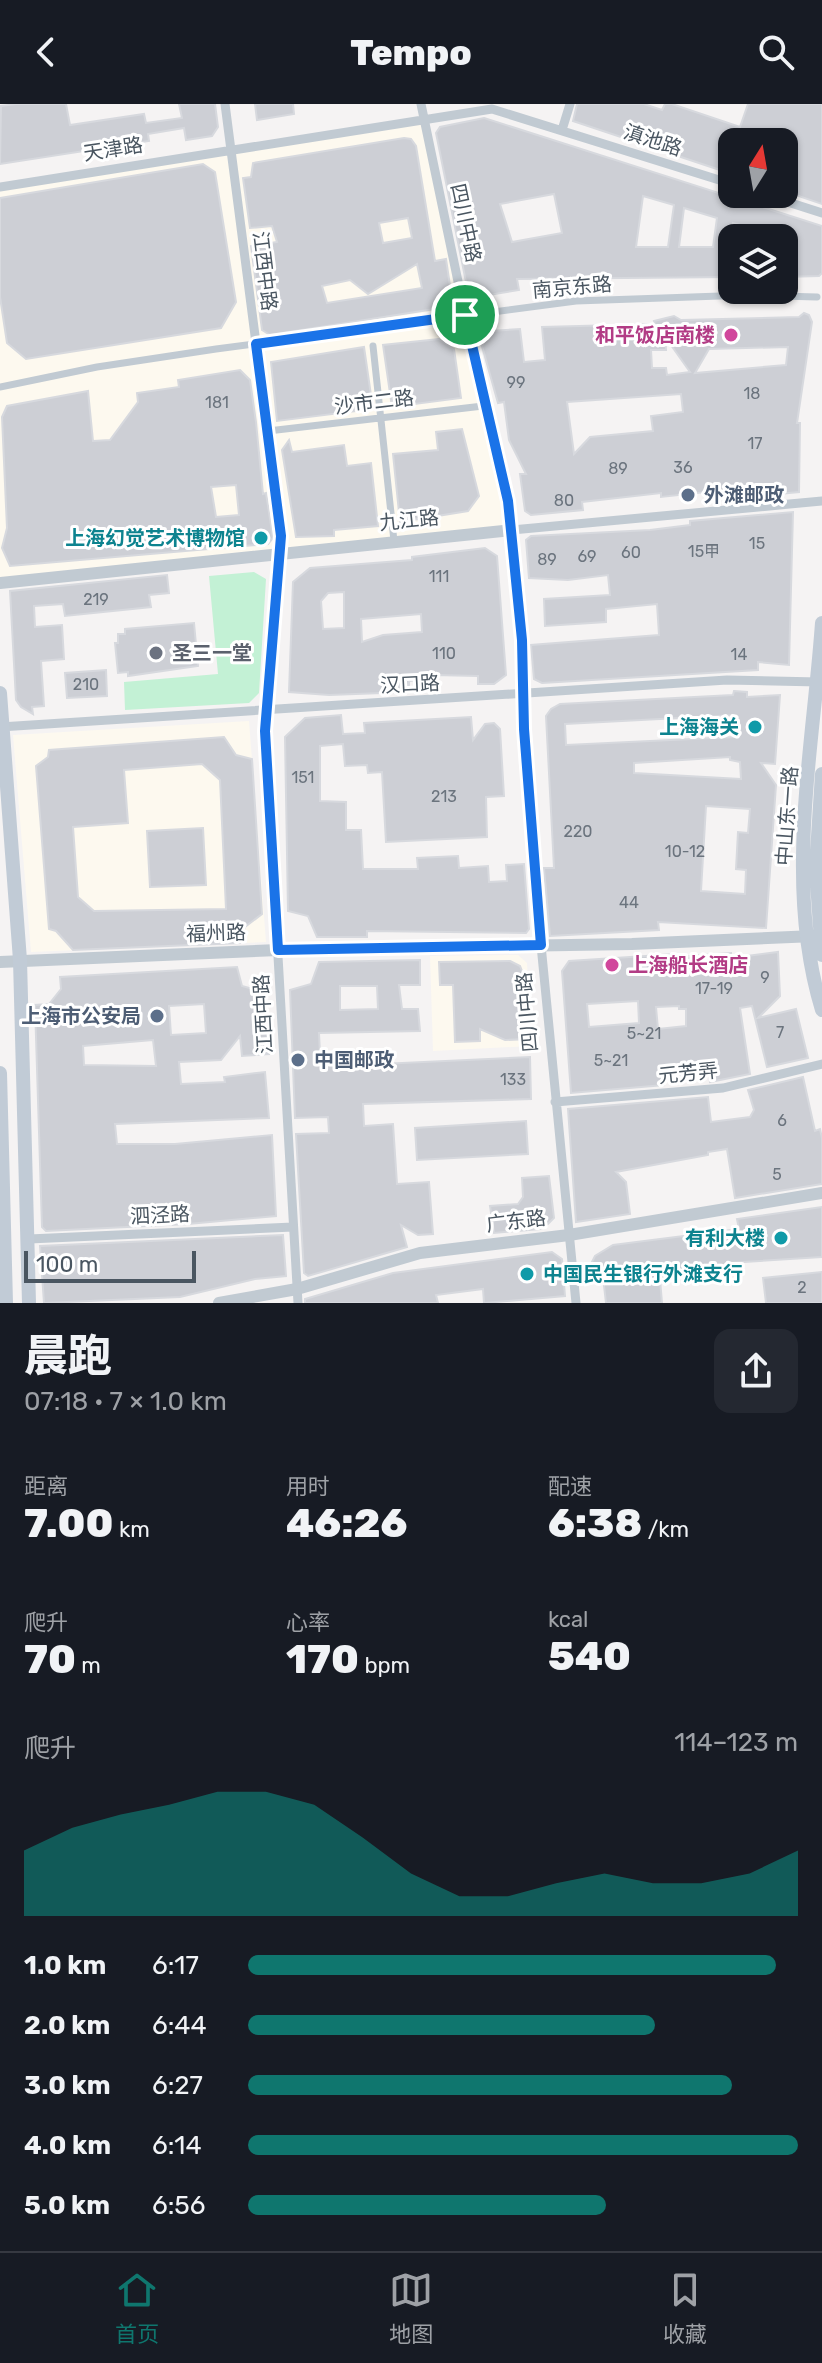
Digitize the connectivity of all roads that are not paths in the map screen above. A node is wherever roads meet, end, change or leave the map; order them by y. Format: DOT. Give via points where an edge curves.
graph roads {
  1 [pos="225,104"];
  2 [pos="421,104"];
  3 [pos="570,104"];
  4 [pos="424,120"];
  5 [pos="562,130"];
  6 [pos="232,148"];
  7 [pos="718,180"];
  8 [pos="0,187"];
  9 [pos="798,205"];
  10 [pos="822,213"];
  11 [pos="817,297"];
  12 [pos="465,315"];
  13 [pos="256,344"];
  14 [pos="373,346"];
  15 [pos="0,387"];
  16 [pos="483,406"];
  17 [pos="381,417"];
  18 [pos="268,431"];
  19 [pos="822,501"];
  20 [pos="512,530"];
  21 [pos="394,541"];
  22 [pos="281,554"];
  23 [pos="0,583"];
  24 [pos="822,623"];
  25 [pos="820,682"];
  26 [pos="0,693"];
  27 [pos="525,695"];
  28 [pos="267,711"];
  29 [pos="1,727"];
  30 [pos="822,774"];
  31 [pos="812,936"];
  32 [pos="541,945"];
  33 [pos="278,950"];
  34 [pos="822,955"];
  35 [pos="20,960"];
  36 [pos="0,962"];
  37 [pos="822,1010"];
  38 [pos="822,1064"];
  39 [pos="0,1073"];
  40 [pos="0,1084"];
  41 [pos="555,1102"];
  42 [pos="822,1193"];
  43 [pos="293,1227"];
  44 [pos="569,1235"];
  45 [pos="29,1239"];
  46 [pos="297,1289"];
  47 [pos="6,1303"];
  48 [pos="29,1303"];
  49 [pos="219,1303"];
  50 [pos="298,1303"];
  51 [pos="576,1303"];
  1 -- 6 [label="street, 江西中路"];
  2 -- 4 [label="street, 四川中路"];
  3 -- 5 [label="street"];
  4 -- 5 [label="street, 滇池路" via="492,109"];
  4 -- 6 [label="street, 滇池路"];
  4 -- 12 [label="street, 四川中路"];
  5 -- 7 [label="street, 滇池路"];
  6 -- 8 [label="street, 天津路"];
  6 -- 13 [label="street, 江西中路"];
  9 -- 10 [label="street"];
  11 -- 12 [label="street, 南京东路" via="631,298"];
  12 -- 13 [label="street, 南京东路"];
  12 -- 16 [label="street, 四川中路"];
  13 -- 15 [label="street, 南京东路"];
  13 -- 18 [label="street, 江西中路"];
  14 -- 17 [label="street"];
  16 -- 17 [label="street, 沙市二路"];
  16 -- 20 [label="street, 四川中路"];
  17 -- 18 [label="street, 沙市二路"];
  17 -- 21 [label="street"];
  18 -- 22 [label="street, 江西中路"];
  19 -- 20 [label="street, 九江路"];
  20 -- 21 [label="street, 九江路"];
  20 -- 27 [label="street, 四川中路"];
  21 -- 22 [label="street, 九江路"];
  22 -- 23 [label="street, 九江路"];
  22 -- 28 [label="street, 江西中路"];
  24 -- 25 [label="main road, 中山东一路"];
  25 -- 27 [label="street, 汉口路" via="727,680"];
  25 -- 31 [label="main road, 中山东一路" via="803,868"];
  26 -- 29 [label="main road"];
  27 -- 28 [label="street, 汉口路"];
  27 -- 32 [label="street, 四川中路"];
  28 -- 29 [label="street, 汉口路"];
  28 -- 33 [label="street, 江西中路"];
  29 -- 35 [label="main road"];
  30 -- 31 [label="main road, 中山东一路"];
  31 -- 32 [label="street, 福州路"];
  31 -- 34 [label="main road, 中山东一路"];
  31 -- 37 [label="main road, 中山东一路"];
  32 -- 33 [label="street, 福州路"];
  32 -- 41 [label="street, 四川中路"];
  33 -- 35 [label="street, 福州路"];
  33 -- 43 [label="street, 江西中路"];
  35 -- 36 [label="street, 福州路"];
  35 -- 45 [label="main road"];
  38 -- 41 [label="street, 元芳弄" via="712,1089"];
  39 -- 40 [label="main road"];
  40 -- 47 [label="main road"];
  41 -- 44 [label="street, 四川中路"];
  42 -- 44 [label="street, 广东路"];
  43 -- 45 [label="street, 泗泾路"];
  43 -- 46 [label="street, 江西中路"];
  44 -- 46 [label="street, 广东路" via="420,1253"];
  44 -- 51 [label="street, 四川中路"];
  45 -- 48 [label="main road"];
  46 -- 49 [label="street, 广东路"];
  46 -- 50 [label="street, 江西中路"];
}
